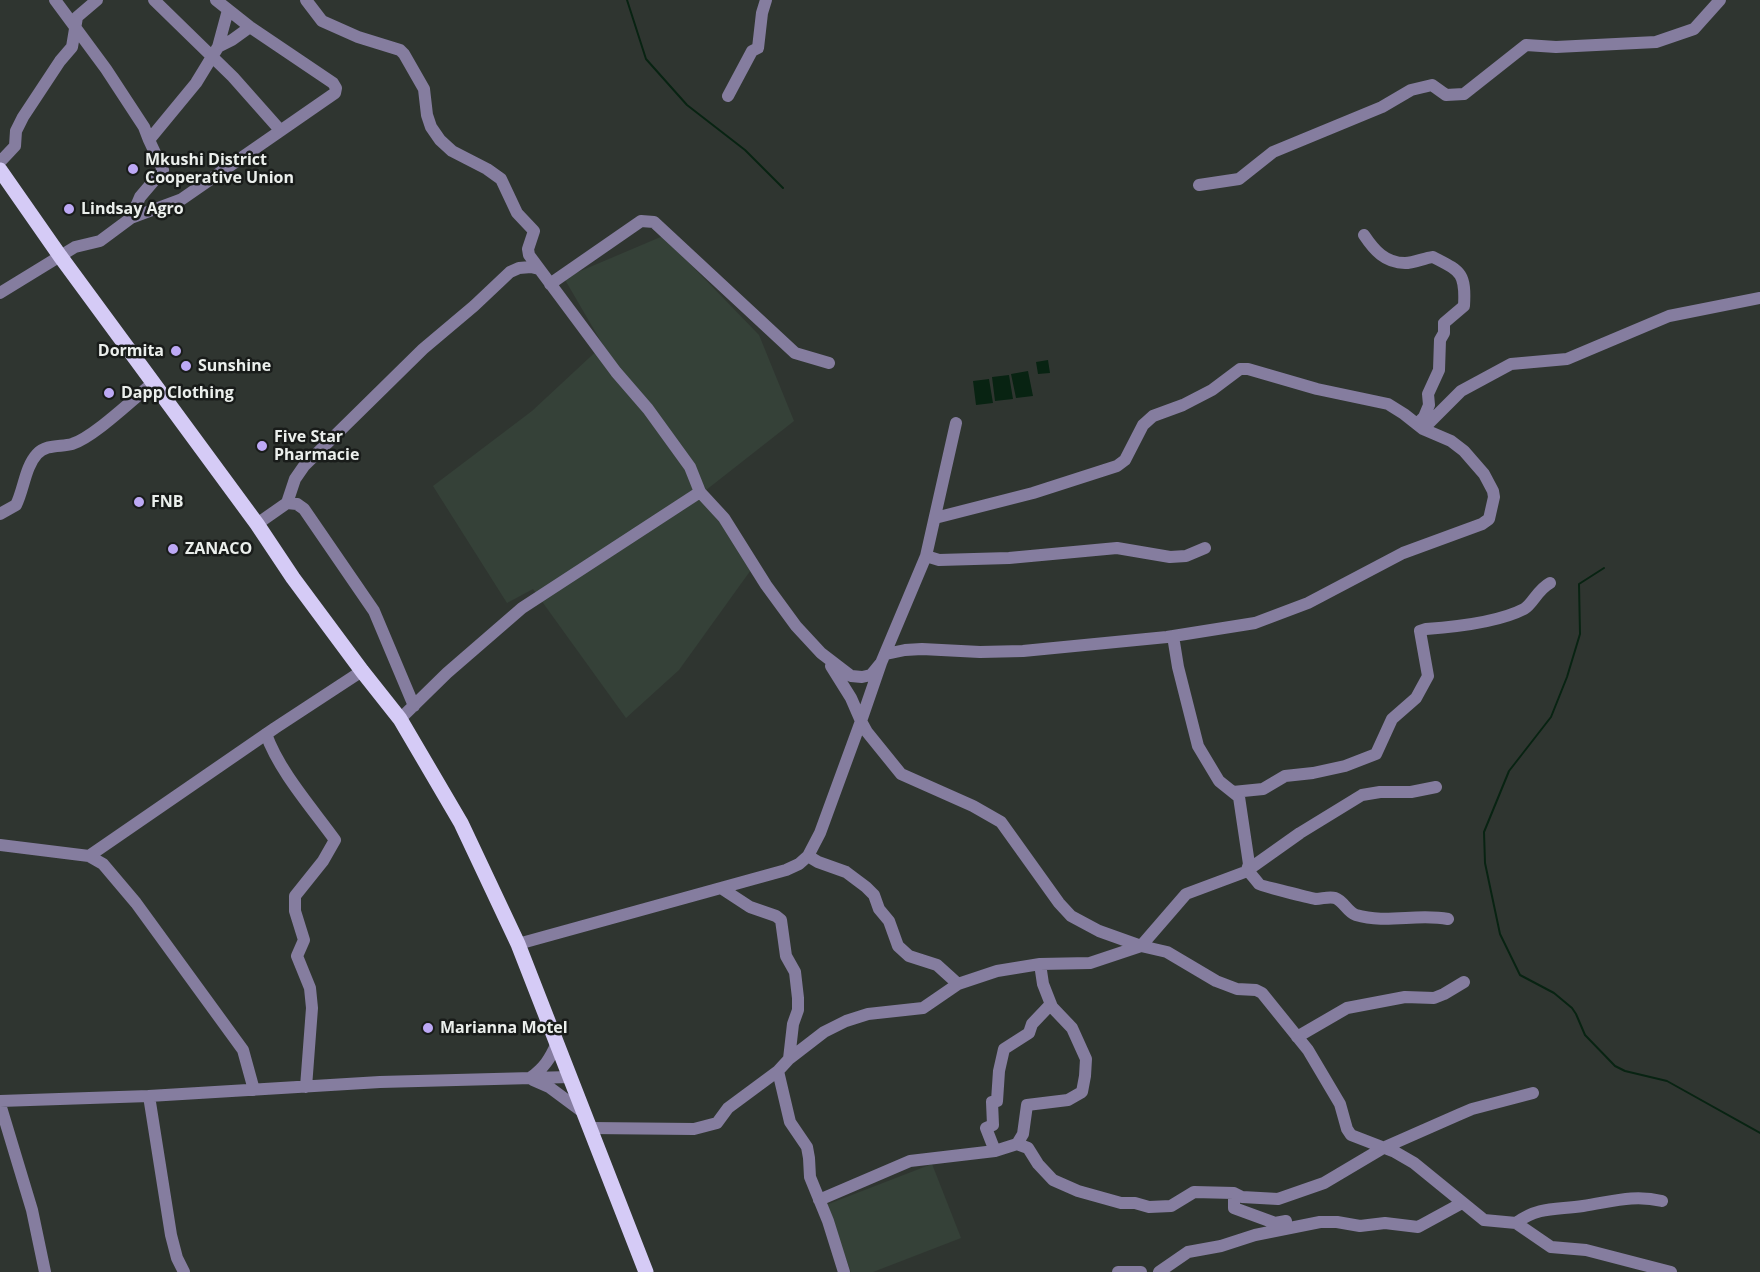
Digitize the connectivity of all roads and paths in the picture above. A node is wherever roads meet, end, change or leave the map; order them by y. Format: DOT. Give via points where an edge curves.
graph roads {
  1 [pos="55,0"];
  2 [pos="97,0"];
  3 [pos="154,0"];
  4 [pos="216,0"];
  5 [pos="306,0"];
  6 [pos="766,0"];
  7 [pos="1720,0"];
  8 [pos="228,10"];
  9 [pos="74,26"];
  10 [pos="250,27"];
  11 [pos="215,52"];
  12 [pos="728,96"];
  13 [pos="280,130"];
  14 [pos="149,140"];
  15 [pos="0,162"];
  16 [pos="0,170"];
  17 [pos="1199,185"];
  18 [pos="131,218"];
  19 [pos="1364,235"];
  20 [pos="60,256"];
  21 [pos="539,269"];
  22 [pos="550,284"];
  23 [pos="0,293"];
  24 [pos="1760,298"];
  25 [pos="829,363"];
  26 [pos="153,383"];
  27 [pos="956,423"];
  28 [pos="1420,426"];
  29 [pos="700,492"];
  30 [pos="287,503"];
  31 [pos="0,514"];
  32 [pos="935,518"];
  33 [pos="257,524"];
  34 [pos="1205,548"];
  35 [pos="926,556"];
  36 [pos="1550,583"];
  37 [pos="1173,636"];
  38 [pos="822,652"];
  39 [pos="884,659"];
  40 [pos="362,671"];
  41 [pos="414,706"];
  42 [pos="400,718"];
  43 [pos="861,721"];
  44 [pos="266,734"];
  45 [pos="1436,787"];
  46 [pos="1233,792"];
  47 [pos="0,845"];
  48 [pos="105,846"];
  49 [pos="88,856"];
  50 [pos="808,856"];
  51 [pos="103,864"];
  52 [pos="1247,870"];
  53 [pos="721,888"];
  54 [pos="1448,919"];
  55 [pos="518,944"];
  56 [pos="1141,946"];
  57 [pos="1040,964"];
  58 [pos="1464,982"];
  59 [pos="958,984"];
  60 [pos="1051,1004"];
  61 [pos="1297,1037"];
  62 [pos="557,1043"];
  63 [pos="789,1059"];
  64 [pos="778,1071"];
  65 [pos="570,1077"];
  66 [pos="530,1078"];
  67 [pos="306,1087"];
  68 [pos="254,1090"];
  69 [pos="1533,1093"];
  70 [pos="149,1096"];
  71 [pos="0,1103"];
  72 [pos="587,1121"];
  73 [pos="1017,1144"];
  74 [pos="1383,1148"];
  75 [pos="995,1150"];
  76 [pos="1234,1193"];
  77 [pos="819,1200"];
  78 [pos="1662,1201"];
  79 [pos="1462,1203"];
  80 [pos="1320,1222"];
  81 [pos="1516,1223"];
  82 [pos="45,1272"];
  83 [pos="184,1272"];
  84 [pos="646,1272"];
  85 [pos="844,1272"];
  86 [pos="1118,1272"];
  87 [pos="1141,1272"];
  88 [pos="1159,1272"];
  89 [pos="1671,1272"];
  1 -- 9 [label="street"];
  2 -- 9 [label="street" via="80,13"];
  3 -- 11 [label="street"];
  4 -- 8 [label="street"];
  5 -- 21 [label="street" via="322,21 404,54 424,89 427,115 440,140 501,179 517,213 534,231 528,253"];
  6 -- 12 [label="street" via="758,48 752,51"];
  7 -- 17 [label="street" via="1694,29 1656,42 1526,45 1464,94 1446,94 1432,85 1411,90 1382,107 1274,152 1239,179"];
  8 -- 10 [label="street"];
  8 -- 11 [label="street"];
  9 -- 14 [label="street" via="134,111"];
  9 -- 15 [label="street" via="72,47 23,117 16,131 15,146"];
  10 -- 11 [label="street"];
  10 -- 13 [label="street" via="336,88 335,93"];
  11 -- 13 [label="street"];
  11 -- 14 [label="street" via="196,83"];
  13 -- 18 [label="street" via="182,199"];
  14 -- 18 [label="street" via="163,170 140,197"];
  16 -- 20 [label="main road"];
  18 -- 20 [label="street" via="100,241 75,247"];
  19 -- 28 [label="street" via="1375,252 1393,261 1407,264 1433,257 1457,269 1462,280 1464,305 1444,323 1439,368"];
  20 -- 23 [label="street"];
  20 -- 26 [label="main road"];
  21 -- 22 [label="street"];
  21 -- 30 [label="street" via="519,268 510,272 423,350 304,466"];
  22 -- 25 [label="street" via="641,221 654,222 795,353"];
  22 -- 29 [label="street" via="690,467"];
  24 -- 28 [label="street" via="1668,316 1567,359 1511,364 1461,391"];
  26 -- 31 [label="street" via="87,436 38,453 16,505"];
  26 -- 33 [label="main road"];
  27 -- 32 [label="street"];
  28 -- 32 [label="street" via="1388,404 1240,369 1199,397 1153,416 1117,466"];
  28 -- 37 [label="street" via="1458,445 1484,474 1494,497 1489,519 1255,623"];
  29 -- 38 [label="street" via="724,518 796,626"];
  29 -- 41 [label="street" via="522,608"];
  30 -- 33 [label="street"];
  30 -- 41 [label="street" via="304,509 374,611"];
  32 -- 35 [label="street"];
  33 -- 40 [label="main road"];
  34 -- 35 [label="street" via="1186,556 1170,557 1117,548 1009,558 939,560"];
  35 -- 39 [label="street"];
  36 -- 46 [label="street" via="1523,610 1484,622 1420,631 1428,676 1416,699 1392,719 1376,754 1345,766 1286,776 1263,789"];
  37 -- 39 [label="street" via="1023,651 905,650"];
  37 -- 46 [label="street" via="1198,746 1219,781"];
  38 -- 39 [label="street" via="851,676 871,675"];
  38 -- 43 [label="street"];
  39 -- 43 [label="street"];
  40 -- 42 [label="main road"];
  40 -- 44 [label="street"];
  41 -- 42 [label="street"];
  42 -- 55 [label="main road" via="461,823"];
  43 -- 50 [label="street"];
  43 -- 56 [label="street" via="901,774 1001,822 1071,916"];
  44 -- 48 [label="street"];
  44 -- 67 [label="street" via="286,771 335,840 295,897 304,940 297,956 310,988 312,1008"];
  45 -- 52 [label="street" via="1362,795"];
  46 -- 52 [label="street" via="1242,806"];
  47 -- 49 [label="street"];
  48 -- 49 [label="street"];
  48 -- 51 [label="street"];
  49 -- 51 [label="street"];
  50 -- 53 [label="street" via="786,870"];
  50 -- 59 [label="street" via="846,872 866,887 889,921 898,946 909,956 938,965"];
  51 -- 68 [label="street" via="243,1050"];
  52 -- 54 [label="street" via="1260,885 1304,897 1334,898 1355,915"];
  52 -- 56 [label="street" via="1186,894"];
  53 -- 55 [label="street"];
  53 -- 63 [label="street" via="750,907 781,920 798,998"];
  55 -- 62 [label="main road"];
  56 -- 57 [label="street" via="1090,963"];
  56 -- 61 [label="street" via="1167,952 1216,981 1262,993"];
  57 -- 59 [label="street" via="997,971"];
  57 -- 60 [label="street"];
  58 -- 61 [label="street" via="1434,998 1405,997 1347,1008"];
  59 -- 63 [label="street" via="923,1008 868,1014 846,1021 824,1032"];
  60 -- 73 [label="street" via="1072,1028 1086,1059 1086,1076 1082,1092 1068,1100 1027,1105 1023,1134"];
  60 -- 75 [label="street" via="1032,1024 1029,1033 1004,1049 997,1101 992,1102 993,1125 986,1128"];
  61 -- 74 [label="street" via="1340,1104 1348,1133"];
  62 -- 65 [label="main road"];
  62 -- 66 [label="street" via="549,1060"];
  63 -- 64 [label="street"];
  64 -- 72 [label="street" via="728,1108 717,1123 706,1126 694,1129"];
  64 -- 77 [label="street" via="790,1122 807,1147 810,1177"];
  65 -- 66 [label="street"];
  65 -- 72 [label="main road"];
  66 -- 67 [label="street"];
  66 -- 72 [label="street" via="549,1087"];
  67 -- 68 [label="street"];
  68 -- 70 [label="street"];
  69 -- 74 [label="street" via="1472,1109"];
  70 -- 71 [label="street"];
  70 -- 83 [label="street" via="171,1235"];
  71 -- 82 [label="street" via="32,1210"];
  72 -- 84 [label="main road"];
  73 -- 75 [label="street"];
  73 -- 76 [label="street" via="1028,1148 1053,1180 1120,1203 1160,1207 1171,1206 1194,1192"];
  74 -- 76 [label="street" via="1324,1183 1288,1196 1242,1197"];
  74 -- 79 [label="street" via="1414,1163"];
  75 -- 77 [label="street" via="910,1161"];
  76 -- 80 [label="street" via="1234,1208 1265,1220 1275,1223 1296,1218"];
  77 -- 85 [label="street"];
  78 -- 81 [label="street" via="1636,1197 1581,1207 1546,1208"];
  79 -- 80 [label="street" via="1418,1227 1385,1222 1360,1226"];
  79 -- 81 [label="street" via="1484,1220"];
  80 -- 88 [label="street" via="1188,1252"];
  81 -- 89 [label="street" via="1551,1247 1586,1250"];
  86 -- 87 [label="street"];
}
